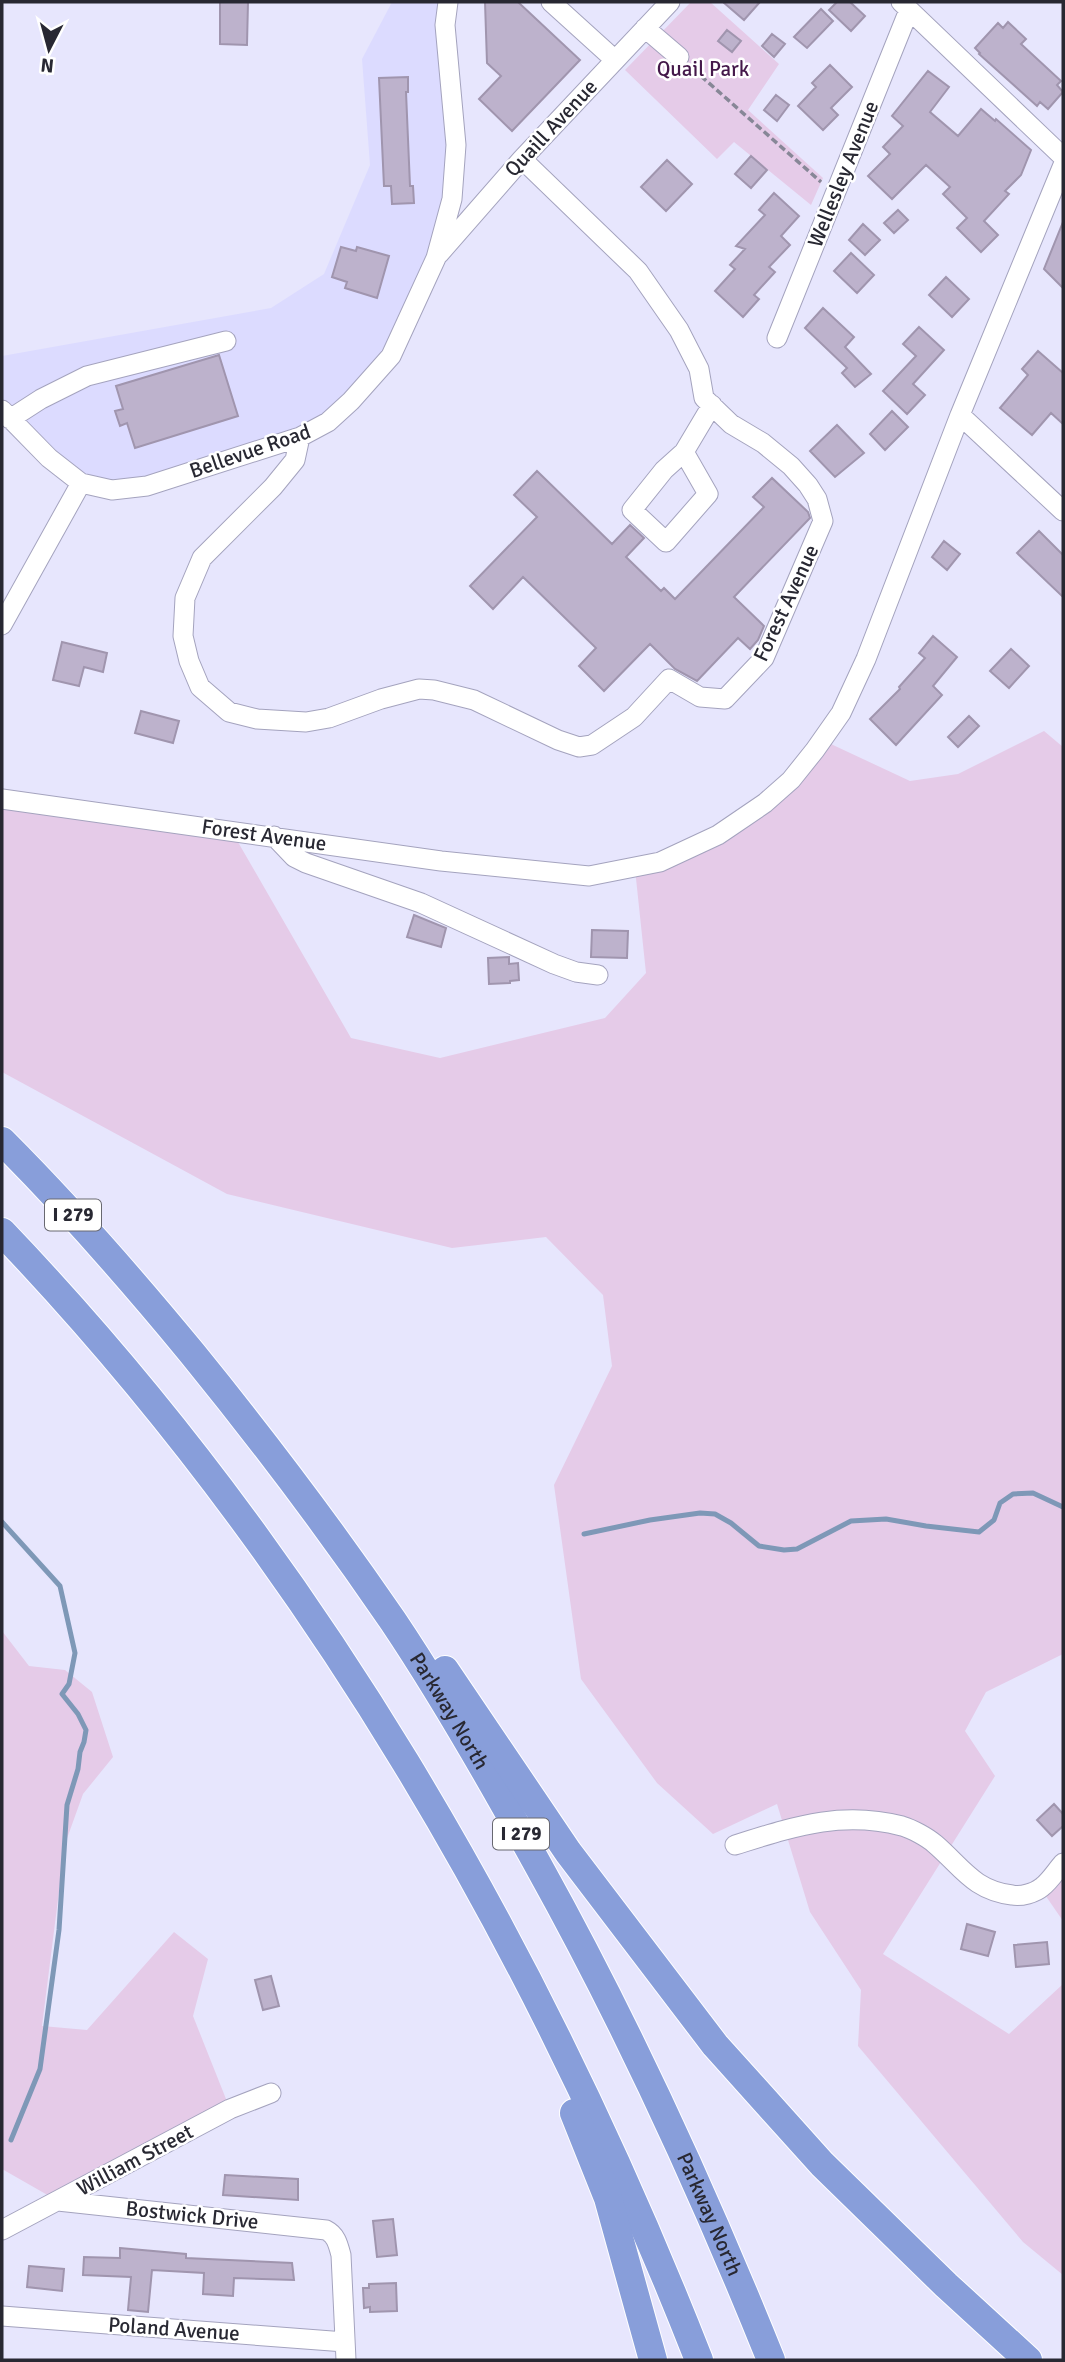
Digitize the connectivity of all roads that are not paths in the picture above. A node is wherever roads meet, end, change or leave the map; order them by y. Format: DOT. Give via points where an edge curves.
graph roads {
  1 [pos="448,2"];
  2 [pos="551,2"];
  3 [pos="670,2"];
  4 [pos="905,6"];
  5 [pos="645,28"];
  6 [pos="615,60"];
  7 [pos="685,63"];
  8 [pos="1063,157"];
  9 [pos="522,159"];
  10 [pos="1063,165"];
  11 [pos="436,258"];
  12 [pos="777,338"];
  13 [pos="226,341"];
  14 [pos="712,405"];
  15 [pos="6,415"];
  16 [pos="960,415"];
  17 [pos="300,437"];
  18 [pos="684,452"];
  19 [pos="81,483"];
  20 [pos="1063,511"];
  21 [pos="2,625"];
  22 [pos="2,799"];
  23 [pos="274,836"];
  24 [pos="598,975"];
  25 [pos="2,1141"];
  26 [pos="2,1232"];
  27 [pos="192,1353"];
  28 [pos="735,1844"];
  29 [pos="1063,1863"];
  30 [pos="499,1925"];
  31 [pos="271,2094"];
  32 [pos="58,2201"];
  33 [pos="2,2230"];
  34 [pos="2,2316"];
  35 [pos="346,2351"];
  36 [pos="653,2360"];
  37 [pos="698,2360"];
  38 [pos="771,2360"];
  39 [pos="1028,2360"];
  1 -- 11 [label="street" via="445,25 456,145 452,199"];
  2 -- 6 [label="street"];
  3 -- 5 [label="street, Quaill Avenue"];
  4 -- 8 [label="street"];
  4 -- 12 [label="street, Wellesley Avenue"];
  5 -- 6 [label="street, Quaill Avenue"];
  5 -- 7 [label="street"];
  6 -- 9 [label="street, Quaill Avenue"];
  9 -- 11 [label="street, Quaill Avenue"];
  9 -- 14 [label="street, Forest Avenue" via="638,271 679,330 699,369 704,398"];
  10 -- 16 [label="street, Forest Avenue"];
  11 -- 17 [label="street, Bellevue Road" via="391,356 328,422"];
  13 -- 15 [label="street" via="88,376"];
  14 -- 17 [label="street, Forest Avenue" via="791,466 817,499 824,521 764,658 725,699 699,698 669,679 634,717 592,745 579,747 474,700 434,690 419,689 306,722 229,712 200,687 183,636 185,598 202,558 295,460"];
  14 -- 18 [label="street"];
  15 -- 19 [label="street, Bellevue Road"];
  16 -- 20 [label="street"];
  16 -- 23 [label="street, Forest Avenue" via="841,713 790,780 718,835 660,862 589,876 441,861"];
  17 -- 19 [label="street, Bellevue Road" via="146,486 111,490"];
  19 -- 21 [label="street"];
  22 -- 23 [label="street, Forest Avenue"];
  23 -- 24 [label="street" via="306,863 421,902 554,964"];
  25 -- 27 [label="highway, Parkway North / I 279" via="83,1226"];
  26 -- 30 [label="highway, I 279" via="142,1392 269,1555 383,1726"];
  27 -- 38 [label="highway, Parkway North / I 279" via="286,1471 394,1623 508,1808 645,2073"];
  27 -- 39 [label="highway" via="298,1465 354,1535 568,1852 715,2045 822,2164"];
  28 -- 29 [label="street" via="801,1824 868,1820 904,1827 933,1842 976,1883 997,1893 1020,1896 1041,1889"];
  30 -- 36 [label="highway" via="608,2198"];
  30 -- 37 [label="highway, I 279" via="585,2093"];
  31 -- 32 [label="street, William Street" via="230,2109"];
  32 -- 33 [label="street, William Street"];
  32 -- 35 [label="street, Bostwick Drive" via="332,2233 341,2255"];
  34 -- 35 [label="street, Poland Avenue"];
}
